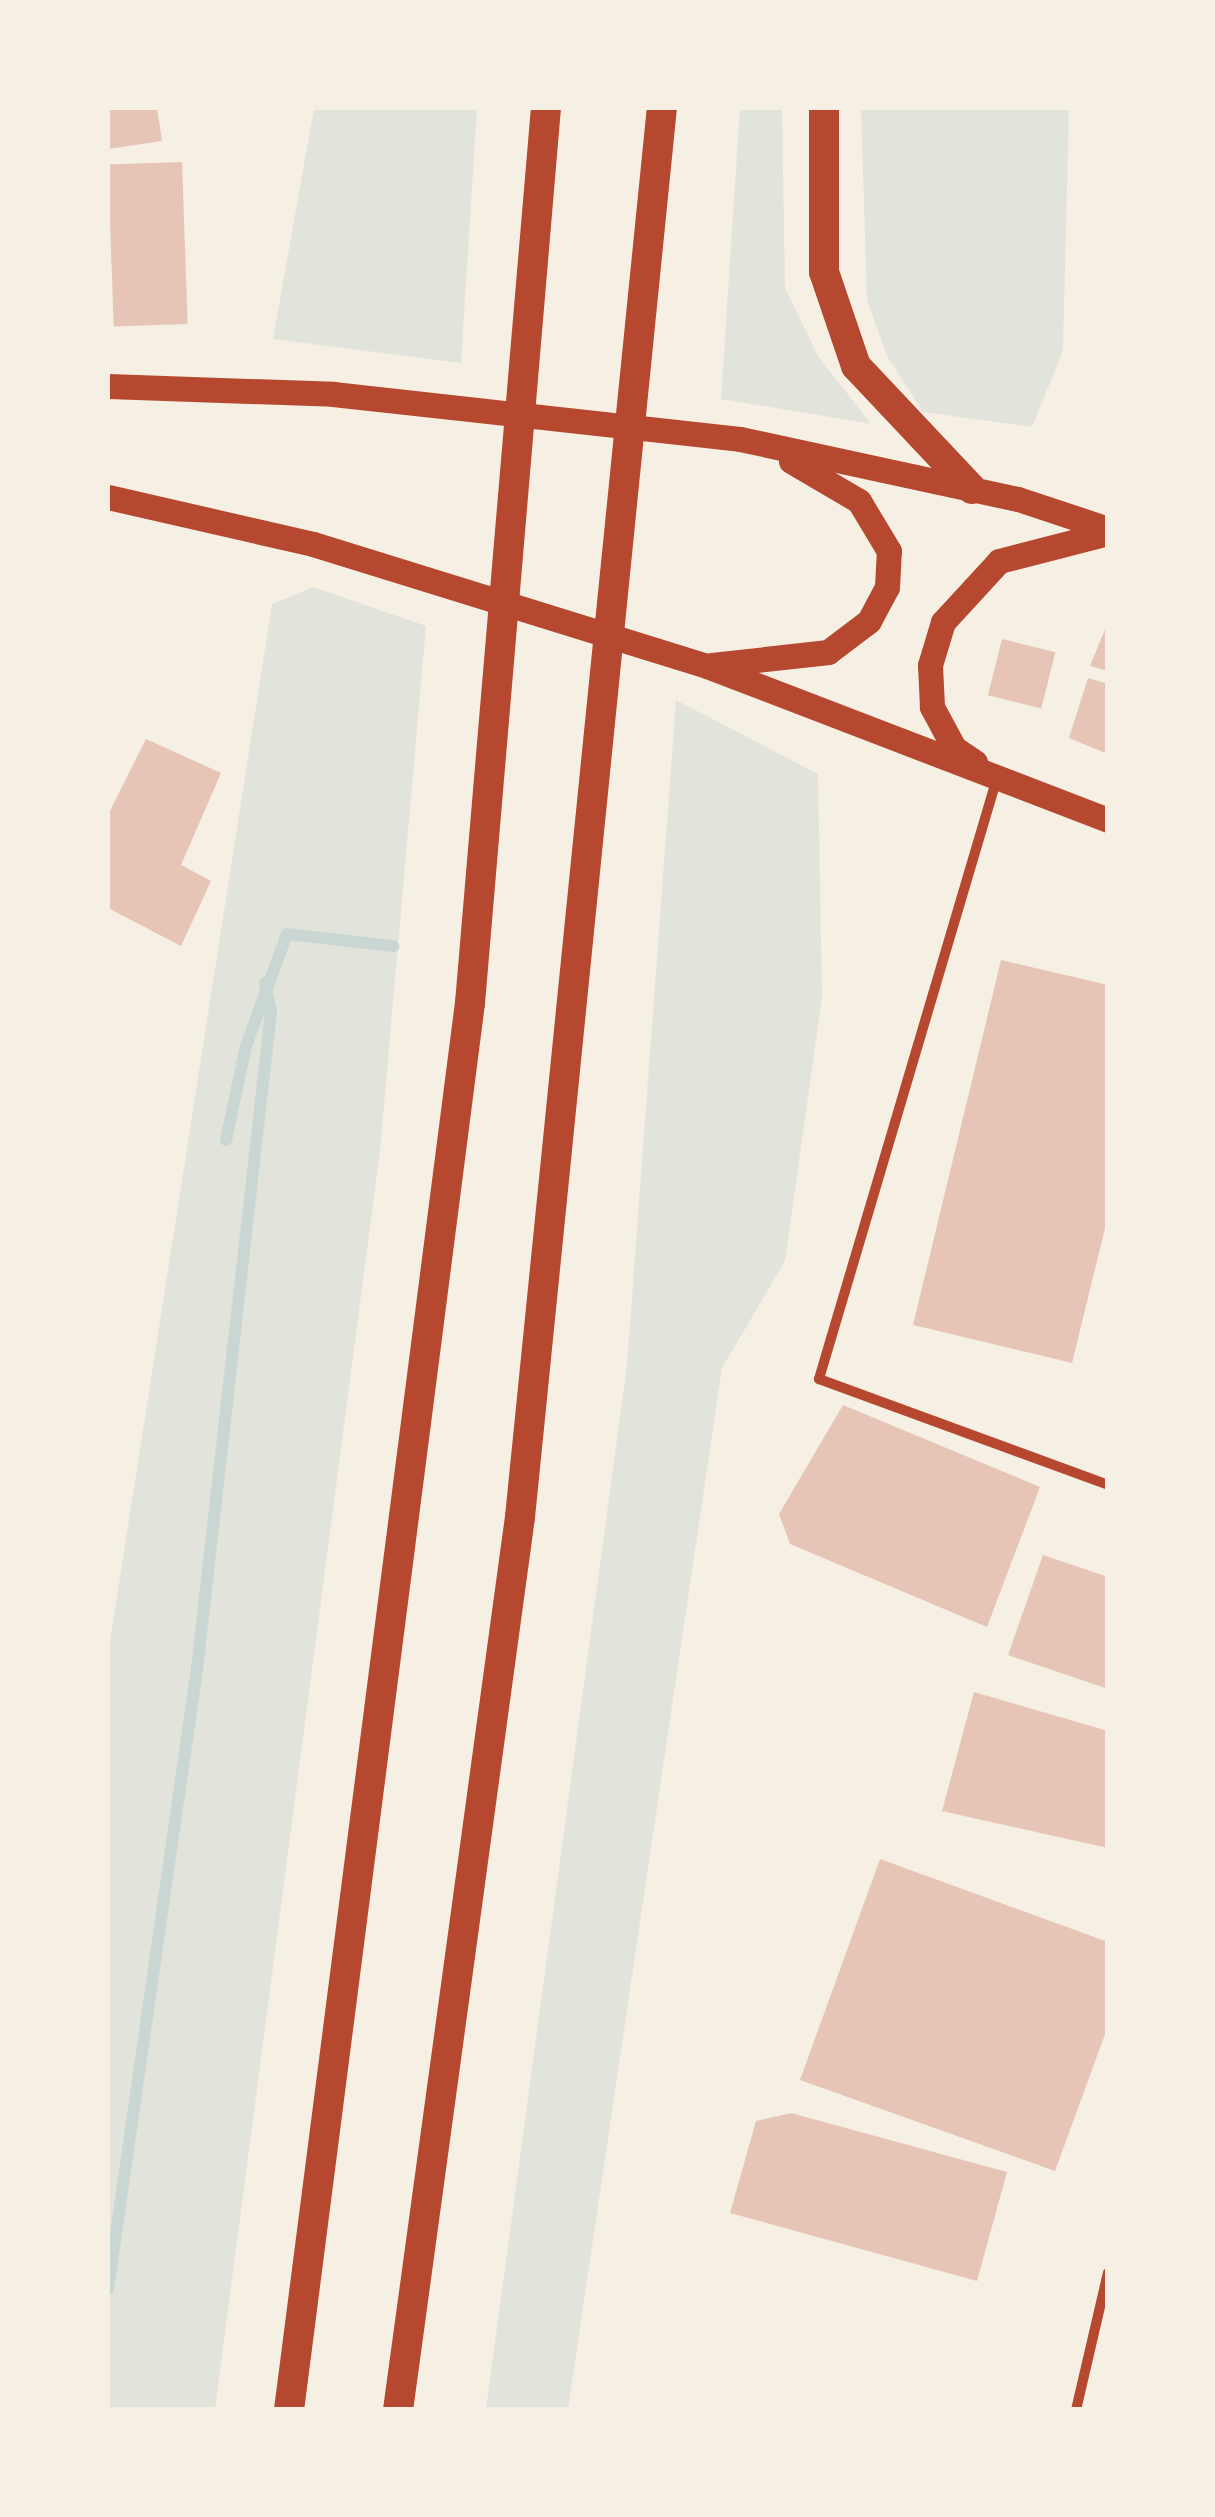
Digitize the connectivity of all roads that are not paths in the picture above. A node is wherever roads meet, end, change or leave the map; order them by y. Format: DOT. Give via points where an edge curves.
graph roads {
  1 [pos="546,108"];
  2 [pos="662,108"];
  3 [pos="824,108"];
  4 [pos="108,386"];
  5 [pos="740,438"];
  6 [pos="972,489"];
  7 [pos="108,497"];
  8 [pos="1108,531"];
  9 [pos="707,666"];
  10 [pos="998,778"];
  11 [pos="1108,820"];
  12 [pos="1108,1485"];
  13 [pos="1108,2273"];
  14 [pos="289,2410"];
  15 [pos="398,2410"];
  16 [pos="1076,2410"];
  1 -- 14 [label="highway" via="470,1003"];
  2 -- 15 [label="highway" via="520,1517"];
  3 -- 6 [label="highway" via="824,272 856,366"];
  4 -- 5 [label="main road" via="333,394"];
  5 -- 6 [label="main road"];
  5 -- 9 [label="main road" via="859,501 890,551 887,587 868,621 828,652"];
  6 -- 8 [label="main road"];
  7 -- 9 [label="main road" via="314,544"];
  8 -- 10 [label="main road" via="999,561 943,622 930,665 932,707 954,748"];
  9 -- 10 [label="main road"];
  10 -- 11 [label="main road"];
  10 -- 12 [label="street" via="819,1379"];
  13 -- 16 [label="street"];
}
